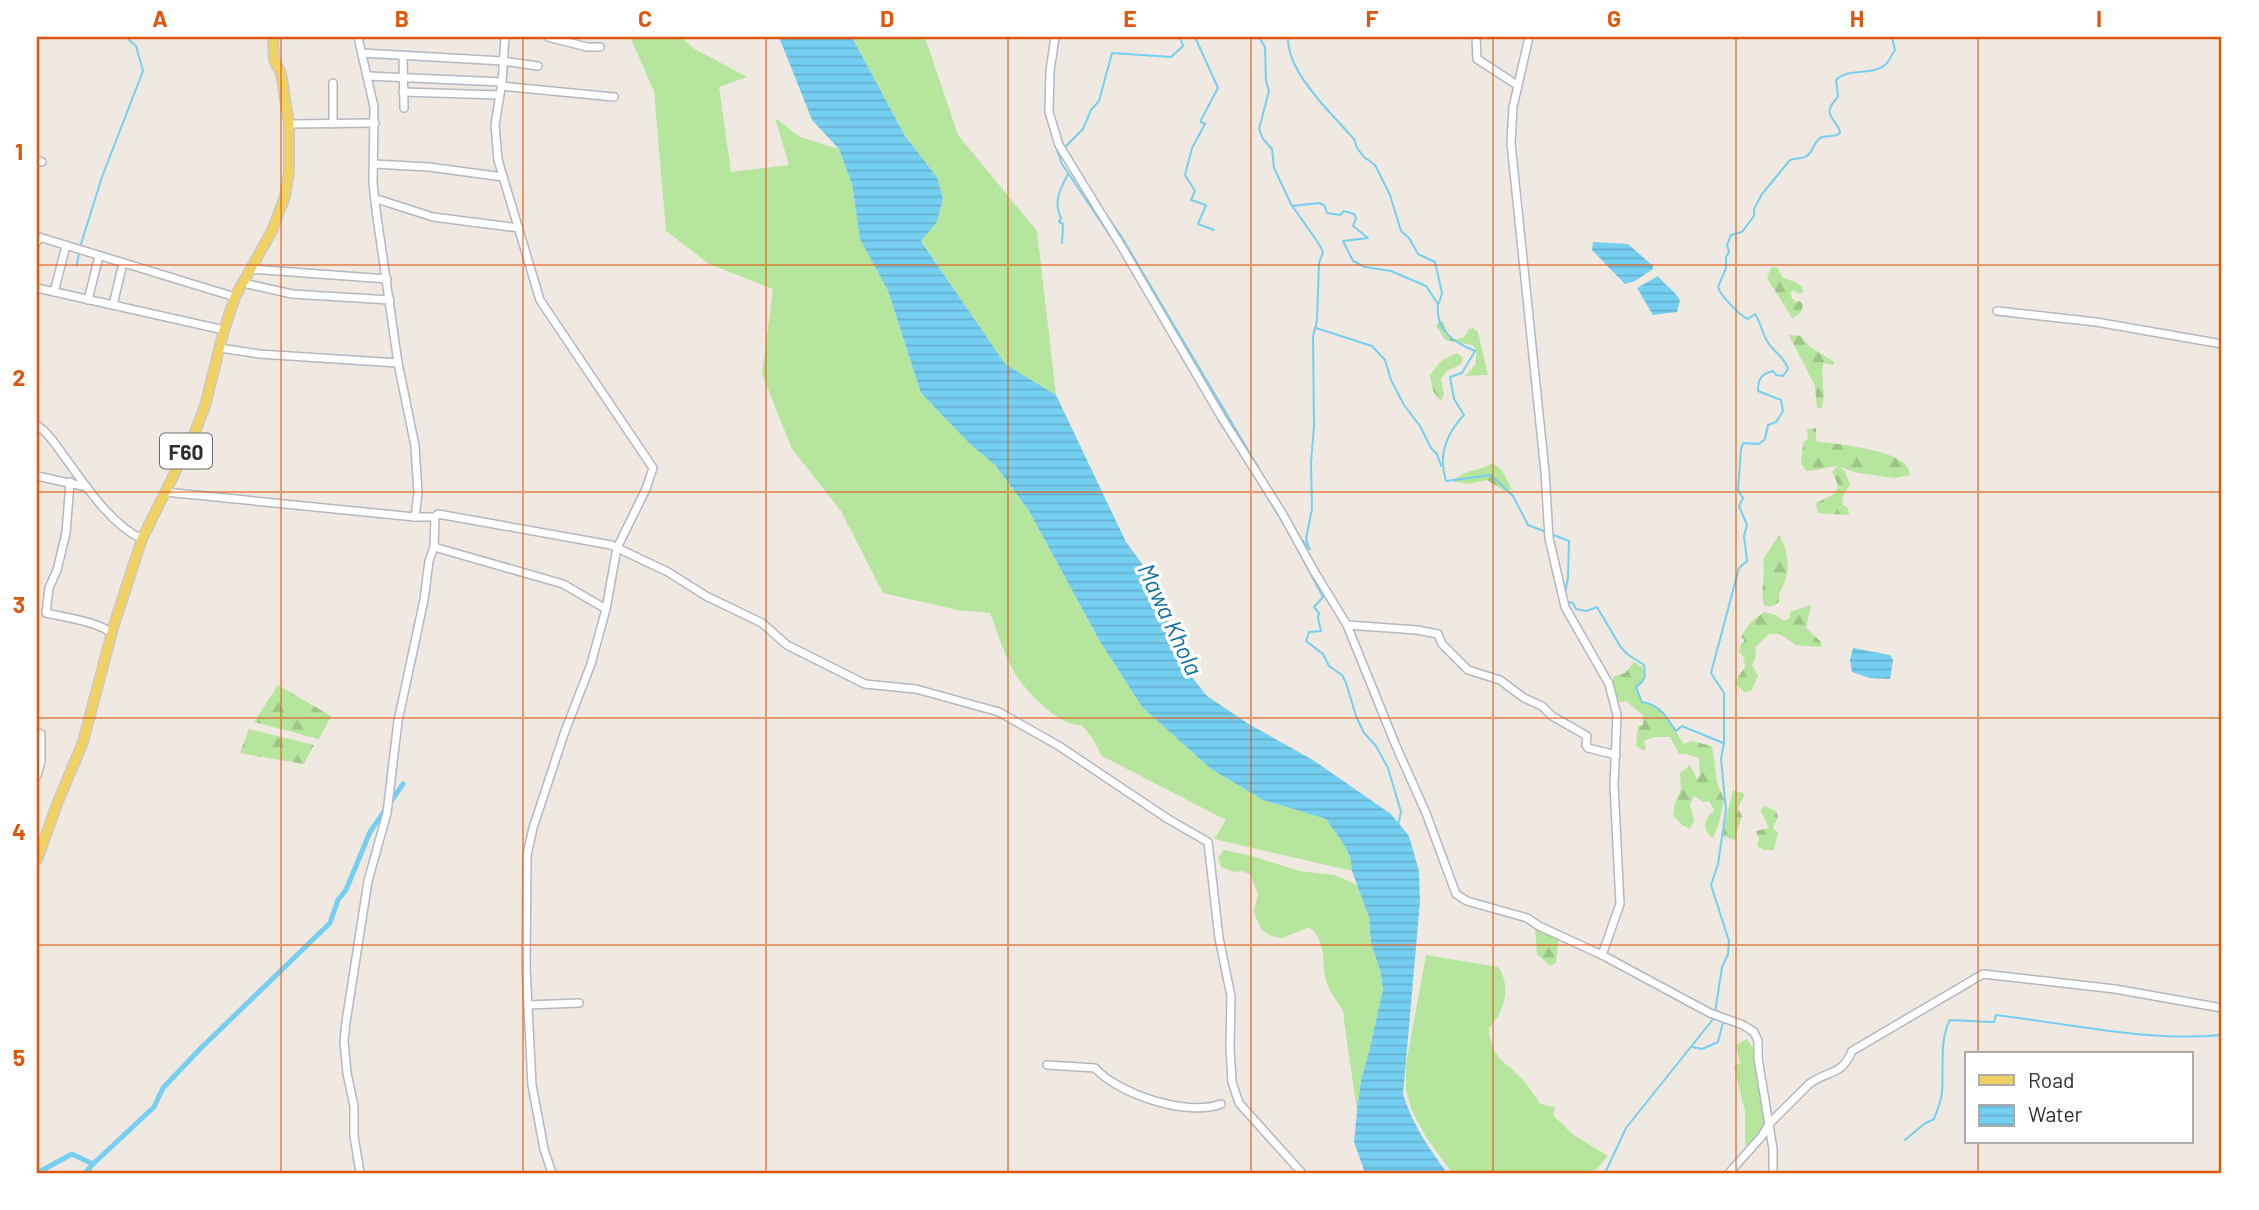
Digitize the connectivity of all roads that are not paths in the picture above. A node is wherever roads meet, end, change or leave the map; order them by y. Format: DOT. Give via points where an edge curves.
graph roads {
  1 [pos="273,37"];
  2 [pos="358,37"];
  3 [pos="505,37"];
  4 [pos="548,37"];
  5 [pos="1055,37"];
  6 [pos="1476,37"];
  7 [pos="1529,37"];
  8 [pos="600,47"];
  9 [pos="362,52"];
  10 [pos="403,55"];
  11 [pos="503,61"];
  12 [pos="538,66"];
  13 [pos="367,76"];
  14 [pos="403,78"];
  15 [pos="333,83"];
  16 [pos="502,84"];
  17 [pos="1517,85"];
  18 [pos="403,92"];
  19 [pos="499,95"];
  20 [pos="614,97"];
  21 [pos="404,108"];
  22 [pos="374,123"];
  23 [pos="289,124"];
  24 [pos="333,124"];
  25 [pos="374,164"];
  26 [pos="503,177"];
  27 [pos="375,201"];
  28 [pos="519,228"];
  29 [pos="37,242"];
  30 [pos="66,246"];
  31 [pos="99,256"];
  32 [pos="123,263"];
  33 [pos="251,269"];
  34 [pos="387,279"];
  35 [pos="243,283"];
  36 [pos="37,288"];
  37 [pos="54,292"];
  38 [pos="235,298"];
  39 [pos="88,300"];
  40 [pos="390,300"];
  41 [pos="113,305"];
  42 [pos="1997,311"];
  43 [pos="224,330"];
  44 [pos="2222,344"];
  45 [pos="220,348"];
  46 [pos="398,363"];
  47 [pos="37,425"];
  48 [pos="37,476"];
  49 [pos="69,482"];
  50 [pos="88,487"];
  51 [pos="165,492"];
  52 [pos="415,517"];
  53 [pos="435,517"];
  54 [pos="142,539"];
  55 [pos="434,547"];
  56 [pos="617,548"];
  57 [pos="606,609"];
  58 [pos="1347,625"];
  59 [pos="112,634"];
  60 [pos="37,732"];
  61 [pos="1616,755"];
  62 [pos="37,776"];
  63 [pos="37,860"];
  64 [pos="1602,955"];
  65 [pos="579,1003"];
  66 [pos="528,1005"];
  67 [pos="2222,1008"];
  68 [pos="1047,1065"];
  69 [pos="1221,1104"];
  70 [pos="1769,1124"];
  71 [pos="360,1173"];
  72 [pos="552,1173"];
  73 [pos="1302,1173"];
  74 [pos="1729,1173"];
  75 [pos="1773,1173"];
  1 -- 23 [label="main road, F60"];
  2 -- 9 [label="street"];
  3 -- 11 [label="street"];
  4 -- 8 [label="street"];
  5 -- 58 [label="street" via="1049,112 1059,145"];
  6 -- 17 [label="street" via="1477,59"];
  7 -- 17 [label="street"];
  9 -- 10 [label="street"];
  9 -- 13 [label="street"];
  10 -- 11 [label="street"];
  10 -- 14 [label="street"];
  11 -- 12 [label="street"];
  11 -- 16 [label="street"];
  13 -- 14 [label="street"];
  13 -- 22 [label="street"];
  14 -- 16 [label="street"];
  14 -- 18 [label="street"];
  15 -- 24 [label="street"];
  16 -- 19 [label="street"];
  16 -- 20 [label="street"];
  17 -- 61 [label="street" via="1511,143 1549,538 1564,607 1609,684 1617,715"];
  18 -- 19 [label="street"];
  18 -- 21 [label="street"];
  19 -- 26 [label="street" via="495,125"];
  22 -- 24 [label="street"];
  22 -- 25 [label="street"];
  23 -- 24 [label="street"];
  23 -- 33 [label="main road, F60" via="285,196"];
  25 -- 26 [label="street"];
  25 -- 27 [label="street"];
  26 -- 28 [label="street"];
  27 -- 28 [label="street" via="433,217"];
  27 -- 34 [label="street"];
  28 -- 56 [label="street" via="540,300 653,468"];
  29 -- 30 [label="street" via="38,237"];
  30 -- 31 [label="street"];
  30 -- 37 [label="street"];
  31 -- 32 [label="street"];
  31 -- 39 [label="street"];
  32 -- 38 [label="street"];
  32 -- 41 [label="street"];
  33 -- 34 [label="street"];
  33 -- 35 [label="main road, F60"];
  34 -- 40 [label="street"];
  35 -- 38 [label="main road, F60"];
  35 -- 40 [label="street" via="292,294"];
  36 -- 37 [label="street"];
  37 -- 39 [label="street"];
  38 -- 43 [label="main road, F60"];
  39 -- 41 [label="street"];
  40 -- 46 [label="street"];
  41 -- 43 [label="street"];
  42 -- 44 [label="street"];
  43 -- 45 [label="main road, F60"];
  45 -- 46 [label="street"];
  45 -- 51 [label="main road, F60" via="205,406"];
  46 -- 52 [label="street" via="415,446"];
  47 -- 50 [label="street"];
  48 -- 49 [label="street"];
  49 -- 50 [label="street"];
  49 -- 59 [label="street" via="66,533 46,614 94,624"];
  50 -- 54 [label="street" via="114,519"];
  51 -- 52 [label="street"];
  51 -- 54 [label="main road, F60"];
  52 -- 53 [label="street"];
  53 -- 55 [label="street"];
  53 -- 56 [label="street" via="476,519"];
  54 -- 59 [label="main road, F60"];
  55 -- 57 [label="street" via="563,584"];
  55 -- 71 [label="street" via="398,721 387,813 368,881 346,1022 344,1041"];
  56 -- 57 [label="street"];
  56 -- 73 [label="street" via="762,623 787,645 865,684 916,689 999,712 1208,842 1231,996 1232,1082 1239,1104"];
  57 -- 66 [label="street" via="527,855"];
  58 -- 61 [label="street" via="1438,634 1468,670 1500,680 1542,706 1587,736 1588,748"];
  58 -- 64 [label="street" via="1456,894 1523,916"];
  59 -- 63 [label="main road, F60" via="83,742"];
  60 -- 62 [label="street" via="41,734"];
  61 -- 64 [label="street" via="1620,904"];
  64 -- 70 [label="street" via="1710,1013 1743,1025 1757,1037"];
  65 -- 66 [label="street"];
  66 -- 72 [label="street" via="532,1085"];
  67 -- 70 [label="street" via="2115,989 1983,974 1852,1051 1840,1070 1809,1084"];
  68 -- 69 [label="street" via="1095,1068 1119,1086 1179,1108"];
  70 -- 74 [label="street"];
  70 -- 75 [label="street"];
}
